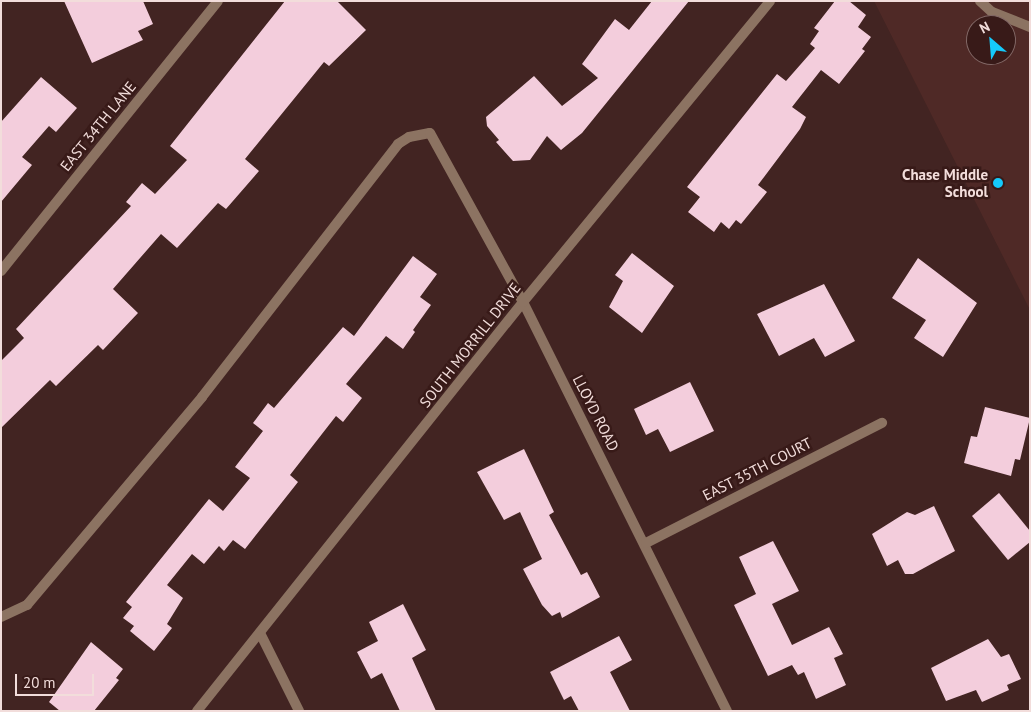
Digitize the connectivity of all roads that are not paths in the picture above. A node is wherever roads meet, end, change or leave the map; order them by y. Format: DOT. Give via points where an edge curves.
graph roads {
  1 [pos="218,1"];
  2 [pos="770,1"];
  3 [pos="980,1"];
  4 [pos="1030,27"];
  5 [pos="1,270"];
  6 [pos="523,302"];
  7 [pos="882,423"];
  8 [pos="646,543"];
  9 [pos="1,617"];
  10 [pos="260,633"];
  11 [pos="197,711"];
  12 [pos="299,711"];
  13 [pos="727,711"];
  1 -- 5 [label="street, EAST 34TH LANE"];
  2 -- 6 [label="street, SOUTH MORRILL DRIVE"];
  3 -- 4 [label="street" via="992,12"];
  6 -- 8 [label="street, LLOYD ROAD"];
  6 -- 9 [label="street, LLOYD ROAD" via="430,133 409,136 398,144 202,397 27,604"];
  6 -- 10 [label="street, SOUTH MORRILL DRIVE"];
  7 -- 8 [label="street, EAST 35TH COURT"];
  8 -- 13 [label="street, LLOYD ROAD"];
  10 -- 11 [label="street, SOUTH MORRILL DRIVE"];
  10 -- 12 [label="street"];
}
